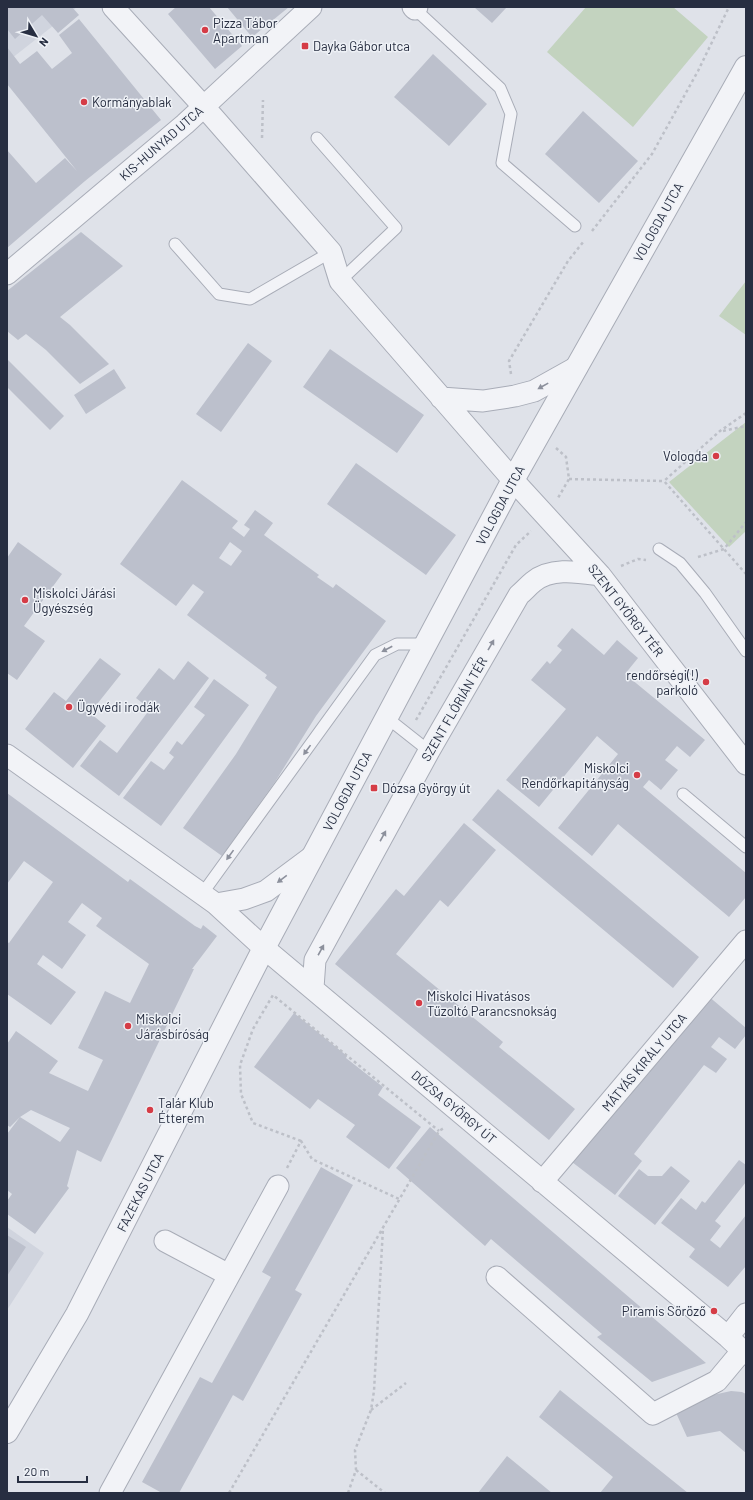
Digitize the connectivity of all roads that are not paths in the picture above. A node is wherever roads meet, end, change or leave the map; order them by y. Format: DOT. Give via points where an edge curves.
graph roads {
  1 [pos="113,7"];
  2 [pos="311,7"];
  3 [pos="415,8"];
  4 [pos="746,67"];
  5 [pos="203,107"];
  6 [pos="317,138"];
  7 [pos="575,226"];
  8 [pos="175,244"];
  9 [pos="331,252"];
  10 [pos="7,274"];
  11 [pos="340,281"];
  12 [pos="577,367"];
  13 [pos="442,398"];
  14 [pos="513,480"];
  15 [pos="659,549"];
  16 [pos="600,575"];
  17 [pos="425,644"];
  18 [pos="746,651"];
  19 [pos="386,717"];
  20 [pos="429,751"];
  21 [pos="7,755"];
  22 [pos="746,764"];
  23 [pos="683,794"];
  24 [pos="746,847"];
  25 [pos="313,856"];
  26 [pos="209,899"];
  27 [pos="746,941"];
  28 [pos="264,948"];
  29 [pos="313,988"];
  30 [pos="542,1182"];
  31 [pos="278,1186"];
  32 [pos="165,1241"];
  33 [pos="229,1275"];
  34 [pos="497,1277"];
  35 [pos="746,1314"];
  36 [pos="739,1348"];
  37 [pos="7,1432"];
  38 [pos="110,1493"];
  1 -- 5 [label="street"];
  2 -- 5 [label="street, KIS-HUNYAD UTCA"];
  3 -- 7 [label="lane" via="500,88 511,114 502,163"];
  4 -- 12 [label="street, VOLOGDA UTCA"];
  5 -- 9 [label="street"];
  5 -- 10 [label="street, KIS-HUNYAD UTCA"];
  6 -- 11 [label="lane" via="396,228"];
  8 -- 9 [label="lane" via="219,294 250,299"];
  9 -- 11 [label="street"];
  11 -- 13 [label="street, SZENT GYÖRGY TÉR"];
  12 -- 13 [label="street, one-way" via="534,391 515,396 483,401"];
  12 -- 14 [label="street, VOLOGDA UTCA"];
  13 -- 14 [label="street, SZENT GYÖRGY TÉR"];
  14 -- 16 [label="street, SZENT GYÖRGY TÉR"];
  14 -- 17 [label="street, VOLOGDA UTCA"];
  15 -- 18 [label="lane" via="680,563"];
  20 -- 16 [label="street, SZENT FLÓRIÁN TÉR, one-way" via="519,595 534,581 548,574 573,571"];
  16 -- 22 [label="street, SZENT GYÖRGY TÉR"];
  17 -- 19 [label="street, VOLOGDA UTCA"];
  17 -- 26 [label="lane, one-way" via="397,644 375,655"];
  19 -- 20 [label="lane"];
  19 -- 25 [label="street, VOLOGDA UTCA"];
  29 -- 20 [label="street, SZENT FLÓRIÁN TÉR, one-way" via="315,960"];
  21 -- 26 [label="street, DÓZSA GYÖRGY ÚT"];
  23 -- 24 [label="lane"];
  25 -- 26 [label="street, one-way" via="266,891 244,899"];
  25 -- 28 [label="street, VOLOGDA UTCA"];
  26 -- 28 [label="street, DÓZSA GYÖRGY ÚT"];
  27 -- 30 [label="street, MÁTYÁS KIRÁLY UTCA"];
  28 -- 29 [label="street, DÓZSA GYÖRGY ÚT"];
  28 -- 37 [label="street, FAZEKAS UTCA" via="77,1314"];
  29 -- 30 [label="street, DÓZSA GYÖRGY ÚT"];
  30 -- 36 [label="street, DÓZSA GYÖRGY ÚT"];
  31 -- 33 [label="street"];
  32 -- 33 [label="street"];
  33 -- 38 [label="street"];
  34 -- 36 [label="street" via="653,1414 717,1381"];
  35 -- 36 [label="street"];
}
